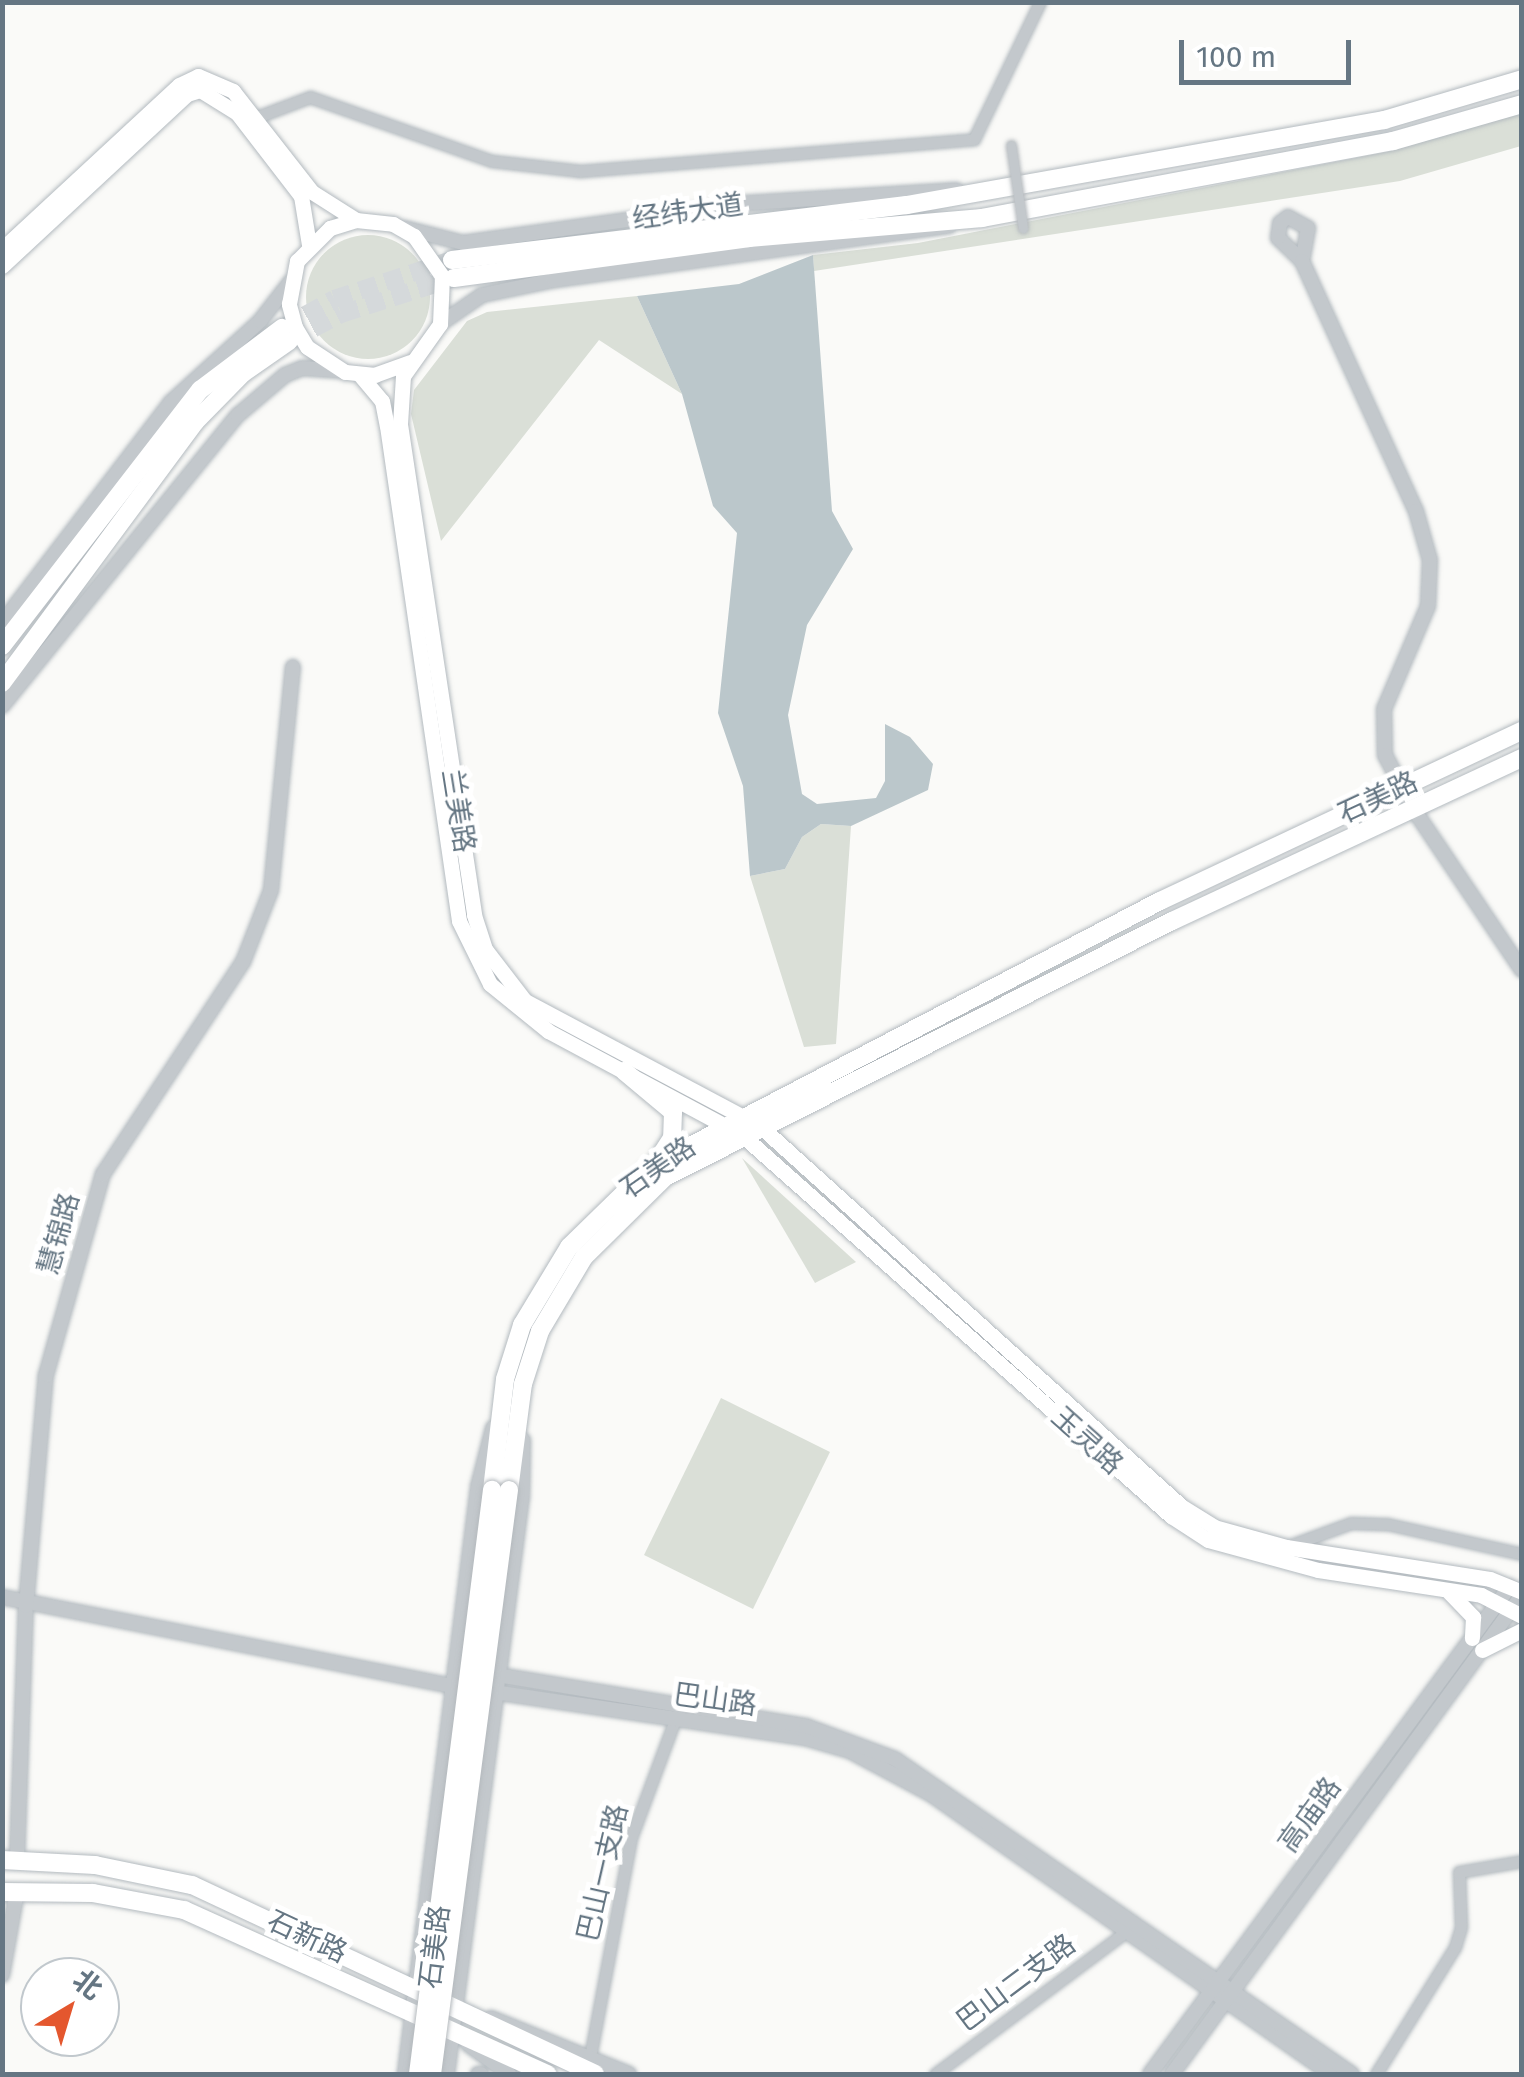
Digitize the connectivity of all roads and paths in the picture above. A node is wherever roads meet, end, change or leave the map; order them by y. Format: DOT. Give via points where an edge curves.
graph roads {
  1 [pos="1040,2"];
  2 [pos="1522,79"];
  3 [pos="1522,104"];
  4 [pos="258,117"];
  5 [pos="1011,145"];
  6 [pos="988,191"];
  7 [pos="982,218"];
  8 [pos="356,220"];
  9 [pos="393,224"];
  10 [pos="1023,228"];
  11 [pos="309,245"];
  12 [pos="2,249"];
  13 [pos="1302,261"];
  14 [pos="2,266"];
  15 [pos="290,281"];
  16 [pos="440,324"];
  17 [pos="410,362"];
  18 [pos="353,373"];
  19 [pos="2,623"];
  20 [pos="2,646"];
  21 [pos="293,667"];
  22 [pos="2,683"];
  23 [pos="2,706"];
  24 [pos="1522,731"];
  25 [pos="1522,758"];
  26 [pos="1400,788"];
  27 [pos="1414,810"];
  28 [pos="1522,970"];
  29 [pos="624,1071"];
  30 [pos="753,1120"];
  31 [pos="734,1129"];
  32 [pos="652,1166"];
  33 [pos="908,1269"];
  34 [pos="514,1382"];
  35 [pos="501,1490"];
  36 [pos="1176,1511"];
  37 [pos="1286,1548"];
  38 [pos="1522,1554"];
  39 [pos="1446,1590"];
  40 [pos="2,1597"];
  41 [pos="1514,1600"];
  42 [pos="26,1606"];
  43 [pos="1522,1630"];
  44 [pos="1477,1644"];
  45 [pos="455,1668"];
  46 [pos="498,1675"];
  47 [pos="453,1686"];
  48 [pos="496,1694"];
  49 [pos="677,1712"];
  50 [pos="10,1860"];
  51 [pos="1522,1861"];
  52 [pos="10,1892"];
  53 [pos="1127,1931"];
  54 [pos="2,1975"];
  55 [pos="1216,1986"];
  56 [pos="416,1989"];
  57 [pos="1229,1996"];
  58 [pos="454,2008"];
  59 [pos="413,2013"];
  60 [pos="452,2031"];
  61 [pos="592,2066"];
  62 [pos="405,2074"];
  63 [pos="418,2074"];
  64 [pos="432,2074"];
  65 [pos="447,2074"];
  66 [pos="509,2074"];
  67 [pos="548,2074"];
  68 [pos="628,2074"];
  69 [pos="934,2074"];
  70 [pos="1150,2074"];
  71 [pos="1172,2074"];
  72 [pos="1330,2074"];
  73 [pos="1352,2074"];
  74 [pos="1376,2074"];
  1 -- 4 [label="street" via="974,140 580,171 492,161 310,96"];
  2 -- 6 [label="main road, 经纬大道" via="1384,120"];
  3 -- 7 [label="main road, 经纬大道" via="1392,141"];
  4 -- 8 [label="main road" via="312,192"];
  4 -- 12 [label="main road" via="220,83 190,78"];
  5 -- 10 [label="street, bridge"];
  6 -- 7 [label="main road, 经纬大道" via="453,269"];
  6 -- 9 [label="street, 经纬大道" via="905,189 748,204 463,243"];
  7 -- 16 [label="street, 经纬大道" via="914,236 554,280 482,295"];
  8 -- 9 [label="main road"];
  8 -- 11 [label="main road"];
  9 -- 16 [label="main road" via="414,236 436,265 444,300"];
  11 -- 14 [label="main road" via="302,196 237,113 207,89 187,94"];
  11 -- 15 [label="main road"];
  13 -- 26 [label="street" via="1416,511 1430,560 1428,606 1384,709 1385,754"];
  15 -- 18 [label="main road, 兰美路" via="295,327 307,347"];
  15 -- 19 [label="street" via="260,321 170,402"];
  16 -- 17 [label="main road, 兰美路"];
  17 -- 18 [label="main road"];
  17 -- 30 [label="main road, 兰美路" via="399,396 400,424 474,915 485,948 525,1000"];
  18 -- 23 [label="street" via="302,368 238,415"];
  18 -- 29 [label="main road, 兰美路" via="384,413 459,922 490,984 517,1011"];
  20 -- 22 [label="main road" via="200,390 286,334 196,422"];
  21 -- 42 [label="street, 慧锦路" via="271,890 243,962 116,1148 94,1198 42,1396"];
  24 -- 26 [label="main road, 石美路"];
  25 -- 27 [label="main road, 石美路"];
  26 -- 27 [label="street"];
  26 -- 30 [label="main road, 石美路" via="1160,901"];
  27 -- 28 [label="street"];
  27 -- 30 [label="main road, 石美路"];
  29 -- 31 [label="main road, 兰美路"];
  29 -- 32 [label="main road" via="668,1105 675,1119 672,1138"];
  30 -- 31 [label="main road, 石美路"];
  30 -- 33 [label="main road, 玉灵路"];
  31 -- 32 [label="main road, 石美路"];
  31 -- 33 [label="main road, 玉灵路"];
  31 -- 34 [label="main road, 石美路" via="610,1228 564,1286"];
  32 -- 34 [label="main road, 石美路" via="569,1248 522,1325"];
  33 -- 36 [label="main road, 玉灵路"];
  34 -- 35 [label="main road, 石美路"];
  34 -- 45 [label="street" via="478,1487"];
  34 -- 46 [label="street" via="522,1496"];
  35 -- 63 [label="main road, 石美路, bridge"];
  35 -- 64 [label="main road, 石美路, bridge"];
  36 -- 37 [label="main road, 玉灵路"];
  36 -- 39 [label="main road, 玉灵路" via="1240,1553"];
  37 -- 38 [label="street" via="1352,1523 1388,1524"];
  37 -- 41 [label="main road, 玉灵路"];
  39 -- 41 [label="main road, 玉灵路"];
  39 -- 44 [label="main road" via="1473,1617"];
  40 -- 42 [label="street, 巴山路"];
  41 -- 44 [label="street, 高庙路"];
  42 -- 47 [label="street, 巴山路"];
  42 -- 50 [label="street, 慧锦路"];
  43 -- 44 [label="main road"];
  44 -- 55 [label="street, 高庙路"];
  44 -- 57 [label="street, 高庙路"];
  45 -- 46 [label="street, 巴山路"];
  45 -- 47 [label="street"];
  46 -- 48 [label="street"];
  46 -- 49 [label="street, 巴山路"];
  47 -- 48 [label="street, 巴山路"];
  47 -- 56 [label="street"];
  48 -- 49 [label="street, 巴山路"];
  48 -- 58 [label="street"];
  49 -- 53 [label="street, 巴山路" via="805,1738 890,1770"];
  49 -- 55 [label="street, 巴山路" via="806,1726 895,1759"];
  49 -- 61 [label="street, 巴山一支路" via="631,1838"];
  50 -- 56 [label="main road, 石新路" via="131,1870 192,1885"];
  51 -- 74 [label="street" via="1459,1872 1455,1947"];
  52 -- 54 [label="street"];
  52 -- 59 [label="main road, 石新路" via="93,1893 184,1910"];
  53 -- 55 [label="street, 巴山路"];
  53 -- 69 [label="street, 巴山二支路"];
  55 -- 57 [label="street, 巴山路"];
  55 -- 70 [label="street, 高庙路"];
  56 -- 58 [label="main road, 石新路"];
  56 -- 59 [label="street"];
  57 -- 71 [label="street, 高庙路"];
  57 -- 72 [label="street, 巴山路"];
  57 -- 73 [label="street, 巴山路"];
  58 -- 60 [label="street"];
  58 -- 61 [label="main road, 石新路"];
  59 -- 60 [label="main road, 石新路"];
  59 -- 62 [label="street"];
  60 -- 65 [label="street"];
  60 -- 66 [label="street"];
  60 -- 67 [label="main road, 石新路"];
  61 -- 68 [label="street"];
}
